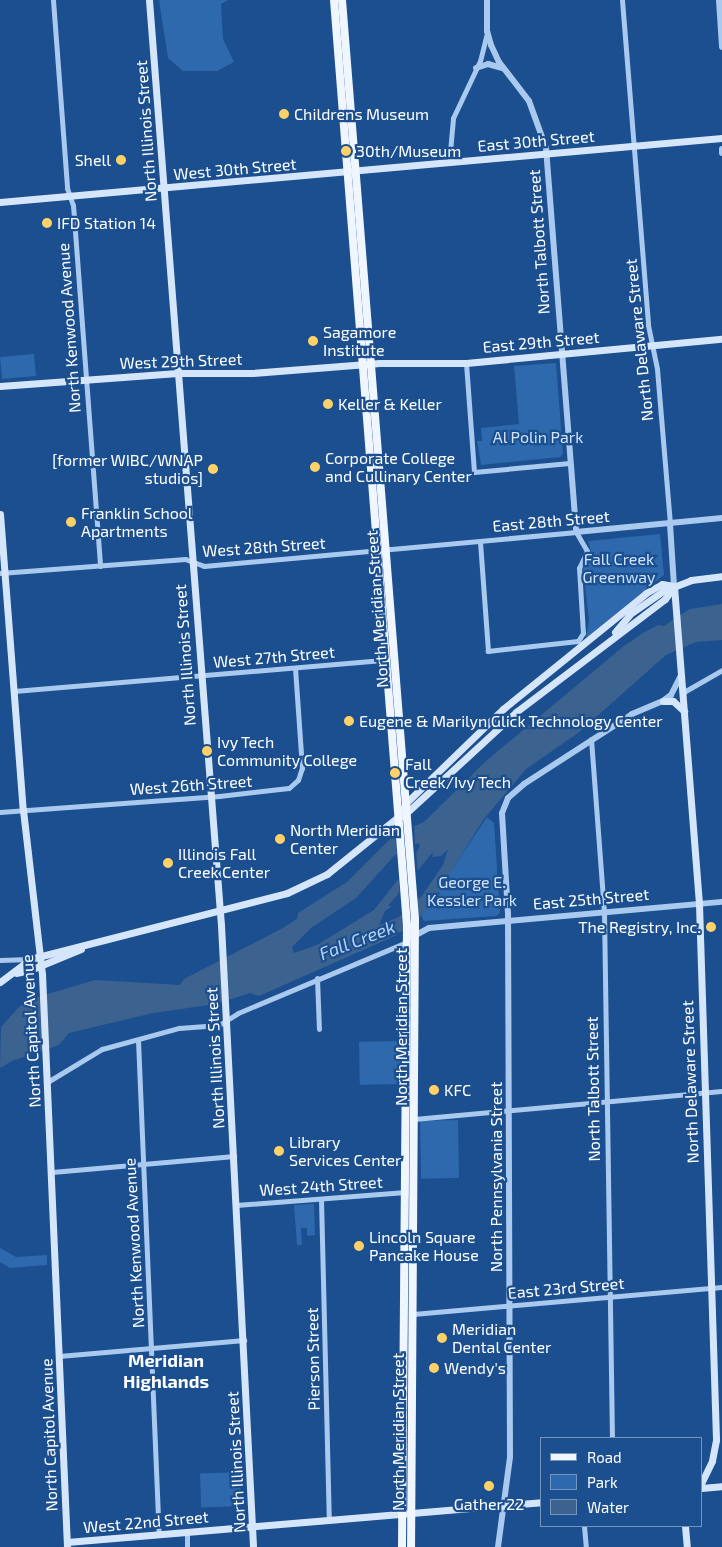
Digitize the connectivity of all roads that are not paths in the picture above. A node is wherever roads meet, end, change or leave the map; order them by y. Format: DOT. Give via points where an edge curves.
graph roads {
  1 [pos="53,0"];
  2 [pos="149,0"];
  3 [pos="334,0"];
  4 [pos="342,0"];
  5 [pos="487,0"];
  6 [pos="622,0"];
  7 [pos="718,0"];
  8 [pos="487,31"];
  9 [pos="722,47"];
  10 [pos="476,68"];
  11 [pos="503,68"];
  12 [pos="722,138"];
  13 [pos="634,146"];
  14 [pos="547,154"];
  15 [pos="450,163"];
  16 [pos="352,172"];
  17 [pos="164,190"];
  18 [pos="70,196"];
  19 [pos="0,202"];
  20 [pos="722,339"];
  21 [pos="652,346"];
  22 [pos="561,354"];
  23 [pos="466,363"];
  24 [pos="367,364"];
  25 [pos="178,373"];
  26 [pos="86,380"];
  27 [pos="0,386"];
  28 [pos="570,463"];
  29 [pos="0,514"];
  30 [pos="722,518"];
  31 [pos="670,524"];
  32 [pos="576,532"];
  33 [pos="480,541"];
  34 [pos="382,550"];
  35 [pos="192,563"];
  36 [pos="100,566"];
  37 [pos="2,573"];
  38 [pos="722,576"];
  39 [pos="674,586"];
  40 [pos="386,660"];
  41 [pos="295,668"];
  42 [pos="722,670"];
  43 [pos="680,675"];
  44 [pos="201,676"];
  45 [pos="14,691"];
  46 [pos="682,693"];
  47 [pos="664,701"];
  48 [pos="684,711"];
  49 [pos="592,739"];
  50 [pos="210,797"];
  51 [pos="407,802"];
  52 [pos="23,810"];
  53 [pos="0,812"];
  54 [pos="407,815"];
  55 [pos="398,817"];
  56 [pos="722,902"];
  57 [pos="699,904"];
  58 [pos="220,911"];
  59 [pos="604,912"];
  60 [pos="508,920"];
  61 [pos="415,934"];
  62 [pos="100,942"];
  63 [pos="407,942"];
  64 [pos="41,955"];
  65 [pos="30,959"];
  66 [pos="0,960"];
  67 [pos="42,965"];
  68 [pos="16,973"];
  69 [pos="317,978"];
  70 [pos="0,982"];
  71 [pos="227,1020"];
  72 [pos="319,1029"];
  73 [pos="138,1040"];
  74 [pos="49,1081"];
  75 [pos="722,1091"];
  76 [pos="704,1093"];
  77 [pos="607,1102"];
  78 [pos="509,1110"];
  79 [pos="414,1118"];
  80 [pos="234,1156"];
  81 [pos="143,1164"];
  82 [pos="52,1172"];
  83 [pos="406,1192"];
  84 [pos="321,1198"];
  85 [pos="236,1206"];
  86 [pos="722,1287"];
  87 [pos="711,1288"];
  88 [pos="610,1297"];
  89 [pos="510,1305"];
  90 [pos="413,1314"];
  91 [pos="244,1340"];
  92 [pos="151,1348"];
  93 [pos="59,1356"];
  94 [pos="612,1437"];
  95 [pos="702,1482"];
  96 [pos="722,1486"];
  97 [pos="702,1488"];
  98 [pos="540,1502"];
  99 [pos="502,1505"];
  100 [pos="407,1513"];
  101 [pos="329,1520"];
  102 [pos="252,1527"];
  103 [pos="584,1527"];
  104 [pos="685,1527"];
  105 [pos="186,1532"];
  106 [pos="159,1534"];
  107 [pos="67,1545"];
  108 [pos="187,1547"];
  109 [pos="253,1547"];
  110 [pos="402,1547"];
  111 [pos="411,1547"];
  112 [pos="498,1547"];
  113 [pos="586,1547"];
  114 [pos="687,1547"];
  1 -- 18 [label="street, North Kenwood Avenue"];
  2 -- 17 [label="main road, North Illinois Street"];
  3 -- 16 [label="main road, North Meridian Street"];
  4 -- 16 [label="main road, North Meridian Street"];
  5 -- 8 [label="street"];
  6 -- 13 [label="street, North Delaware Street"];
  7 -- 9 [label="street"];
  8 -- 10 [label="street"];
  8 -- 11 [label="street, North Talbott Street"];
  10 -- 11 [label="street" via="488,64"];
  10 -- 15 [label="street" via="453,118"];
  11 -- 14 [label="street, North Talbott Street" via="533,108"];
  12 -- 13 [label="main road, East 30th Street"];
  13 -- 14 [label="main road, East 30th Street"];
  13 -- 21 [label="street, North Delaware Street"];
  14 -- 15 [label="main road, East 30th Street"];
  14 -- 22 [label="street, North Talbott Street"];
  15 -- 16 [label="main road, East 30th Street"];
  16 -- 17 [label="main road, West 30th Street"];
  16 -- 24 [label="main road, North Meridian Street"];
  17 -- 18 [label="main road, West 30th Street"];
  17 -- 25 [label="main road, North Illinois Street"];
  18 -- 19 [label="main road, West 30th Street"];
  18 -- 26 [label="street, North Kenwood Avenue"];
  20 -- 21 [label="main road, East 29th Street"];
  21 -- 22 [label="main road, East 29th Street"];
  21 -- 31 [label="street, North Delaware Street" via="658,369"];
  22 -- 23 [label="main road, East 29th Street"];
  22 -- 28 [label="street, North Talbott Street"];
  23 -- 24 [label="main road, East 29th Street"];
  23 -- 28 [label="street" via="474,472"];
  24 -- 25 [label="main road, West 29th Street" via="252,373"];
  24 -- 34 [label="main road, North Meridian Street"];
  25 -- 26 [label="main road, West 29th Street"];
  25 -- 35 [label="main road, North Illinois Street"];
  26 -- 27 [label="main road, West 29th Street"];
  26 -- 36 [label="street, North Kenwood Avenue"];
  28 -- 32 [label="street, North Talbott Street"];
  29 -- 37 [label="main road, North Capitol Avenue"];
  30 -- 31 [label="street, East 28th Street"];
  31 -- 32 [label="street, East 28th Street"];
  31 -- 39 [label="street, North Delaware Street"];
  32 -- 33 [label="street, East 28th Street"];
  32 -- 33 [label="street, North Talbott Street" via="587,551 579,568 583,632 579,640 488,651"];
  33 -- 34 [label="street, East 28th Street"];
  34 -- 35 [label="street, West 28th Street" via="199,566"];
  34 -- 40 [label="main road, North Meridian Street"];
  34 -- 51 [label="main road, North Meridian Street"];
  35 -- 36 [label="street, West 28th Street" via="185,559"];
  35 -- 44 [label="main road, North Illinois Street"];
  36 -- 37 [label="street, West 28th Street"];
  37 -- 45 [label="main road, North Capitol Avenue"];
  38 -- 39 [label="main road"];
  39 -- 43 [label="main road, North Delaware Street"];
  39 -- 51 [label="main road" via="662,584 636,601 503,709"];
  39 -- 54 [label="main road" via="666,599 507,720"];
  40 -- 41 [label="street, West 27th Street"];
  40 -- 55 [label="main road, North Meridian Street"];
  41 -- 44 [label="street, West 27th Street"];
  41 -- 50 [label="street, West 26th Street" via="302,760 298,780 279,791"];
  42 -- 46 [label="street"];
  43 -- 46 [label="main road, North Delaware Street"];
  43 -- 47 [label="street" via="671,695"];
  44 -- 45 [label="street, West 27th Street"];
  44 -- 50 [label="main road, North Illinois Street"];
  45 -- 52 [label="main road, North Capitol Avenue"];
  46 -- 48 [label="main road, North Delaware Street"];
  47 -- 48 [label="main road" via="675,702"];
  47 -- 49 [label="street" via="632,714"];
  48 -- 57 [label="main road, North Delaware Street"];
  49 -- 59 [label="street, North Talbott Street"];
  49 -- 60 [label="street, North Pennsylvania Street" via="524,784 510,795 504,807 501,820"];
  50 -- 52 [label="street, West 26th Street"];
  50 -- 58 [label="main road, North Illinois Street"];
  51 -- 54 [label="main road, North Meridian Street"];
  51 -- 55 [label="main road"];
  52 -- 53 [label="street, West 26th Street"];
  52 -- 64 [label="main road, North Capitol Avenue"];
  54 -- 55 [label="main road"];
  54 -- 61 [label="main road, North Meridian Street"];
  55 -- 58 [label="main road" via="327,874 287,893"];
  55 -- 63 [label="main road, North Meridian Street"];
  56 -- 57 [label="street, East 25th Street"];
  57 -- 59 [label="street, East 25th Street"];
  57 -- 76 [label="main road, North Delaware Street"];
  58 -- 62 [label="main road"];
  58 -- 71 [label="main road, North Illinois Street"];
  59 -- 60 [label="street, East 25th Street"];
  59 -- 77 [label="street, North Talbott Street"];
  60 -- 61 [label="street, East 25th Street" via="425,928"];
  60 -- 78 [label="street, North Pennsylvania Street"];
  61 -- 63 [label="street, East 25th Street"];
  61 -- 79 [label="main road, North Meridian Street"];
  62 -- 64 [label="main road"];
  62 -- 67 [label="main road"];
  63 -- 69 [label="street"];
  63 -- 83 [label="main road, North Meridian Street"];
  64 -- 65 [label="main road"];
  64 -- 67 [label="main road, North Capitol Avenue"];
  65 -- 66 [label="street"];
  65 -- 68 [label="main road"];
  67 -- 68 [label="main road"];
  67 -- 74 [label="main road, North Capitol Avenue"];
  68 -- 70 [label="main road"];
  69 -- 71 [label="street"];
  69 -- 72 [label="street"];
  71 -- 73 [label="street" via="219,1025 179,1028"];
  71 -- 80 [label="main road, North Illinois Street"];
  73 -- 74 [label="street" via="102,1049"];
  73 -- 81 [label="street, North Kenwood Avenue"];
  74 -- 82 [label="main road, North Capitol Avenue"];
  75 -- 76 [label="street"];
  76 -- 77 [label="street"];
  76 -- 87 [label="main road, North Delaware Street"];
  77 -- 78 [label="street"];
  77 -- 88 [label="street, North Talbott Street"];
  78 -- 79 [label="street"];
  78 -- 89 [label="street, North Pennsylvania Street"];
  79 -- 90 [label="main road, North Meridian Street"];
  80 -- 81 [label="street"];
  80 -- 85 [label="main road, North Illinois Street"];
  81 -- 82 [label="street"];
  81 -- 92 [label="street, North Kenwood Avenue"];
  82 -- 93 [label="main road, North Capitol Avenue"];
  83 -- 84 [label="street, West 24th Street"];
  83 -- 100 [label="main road, North Meridian Street"];
  84 -- 85 [label="street, West 24th Street"];
  84 -- 101 [label="street, Pierson Street"];
  85 -- 91 [label="main road, North Illinois Street"];
  86 -- 87 [label="street, East 23rd Street"];
  87 -- 88 [label="street, East 23rd Street"];
  87 -- 95 [label="main road, North Delaware Street" via="716,1440 712,1461"];
  88 -- 89 [label="street, East 23rd Street"];
  88 -- 94 [label="street, North Talbott Street"];
  89 -- 90 [label="street, East 23rd Street"];
  89 -- 99 [label="street, North Pennsylvania Street" via="510,1456"];
  90 -- 100 [label="main road, North Meridian Street"];
  91 -- 92 [label="street"];
  91 -- 102 [label="main road, North Illinois Street"];
  92 -- 93 [label="street"];
  92 -- 106 [label="street, North Kenwood Avenue"];
  93 -- 107 [label="main road, North Capitol Avenue"];
  96 -- 97 [label="main road"];
  98 -- 99 [label="main road, West 22nd Street"];
  99 -- 100 [label="main road, West 22nd Street"];
  99 -- 112 [label="street, North Pennsylvania Street"];
  100 -- 101 [label="main road, West 22nd Street"];
  100 -- 110 [label="main road, North Meridian Street"];
  100 -- 111 [label="main road, North Meridian Street"];
  101 -- 102 [label="main road, West 22nd Street"];
  102 -- 105 [label="main road, West 22nd Street"];
  102 -- 109 [label="main road, North Illinois Street"];
  103 -- 113 [label="street"];
  104 -- 114 [label="main road"];
  105 -- 106 [label="main road, West 22nd Street"];
  105 -- 108 [label="street"];
  106 -- 107 [label="main road, West 22nd Street"];
}
